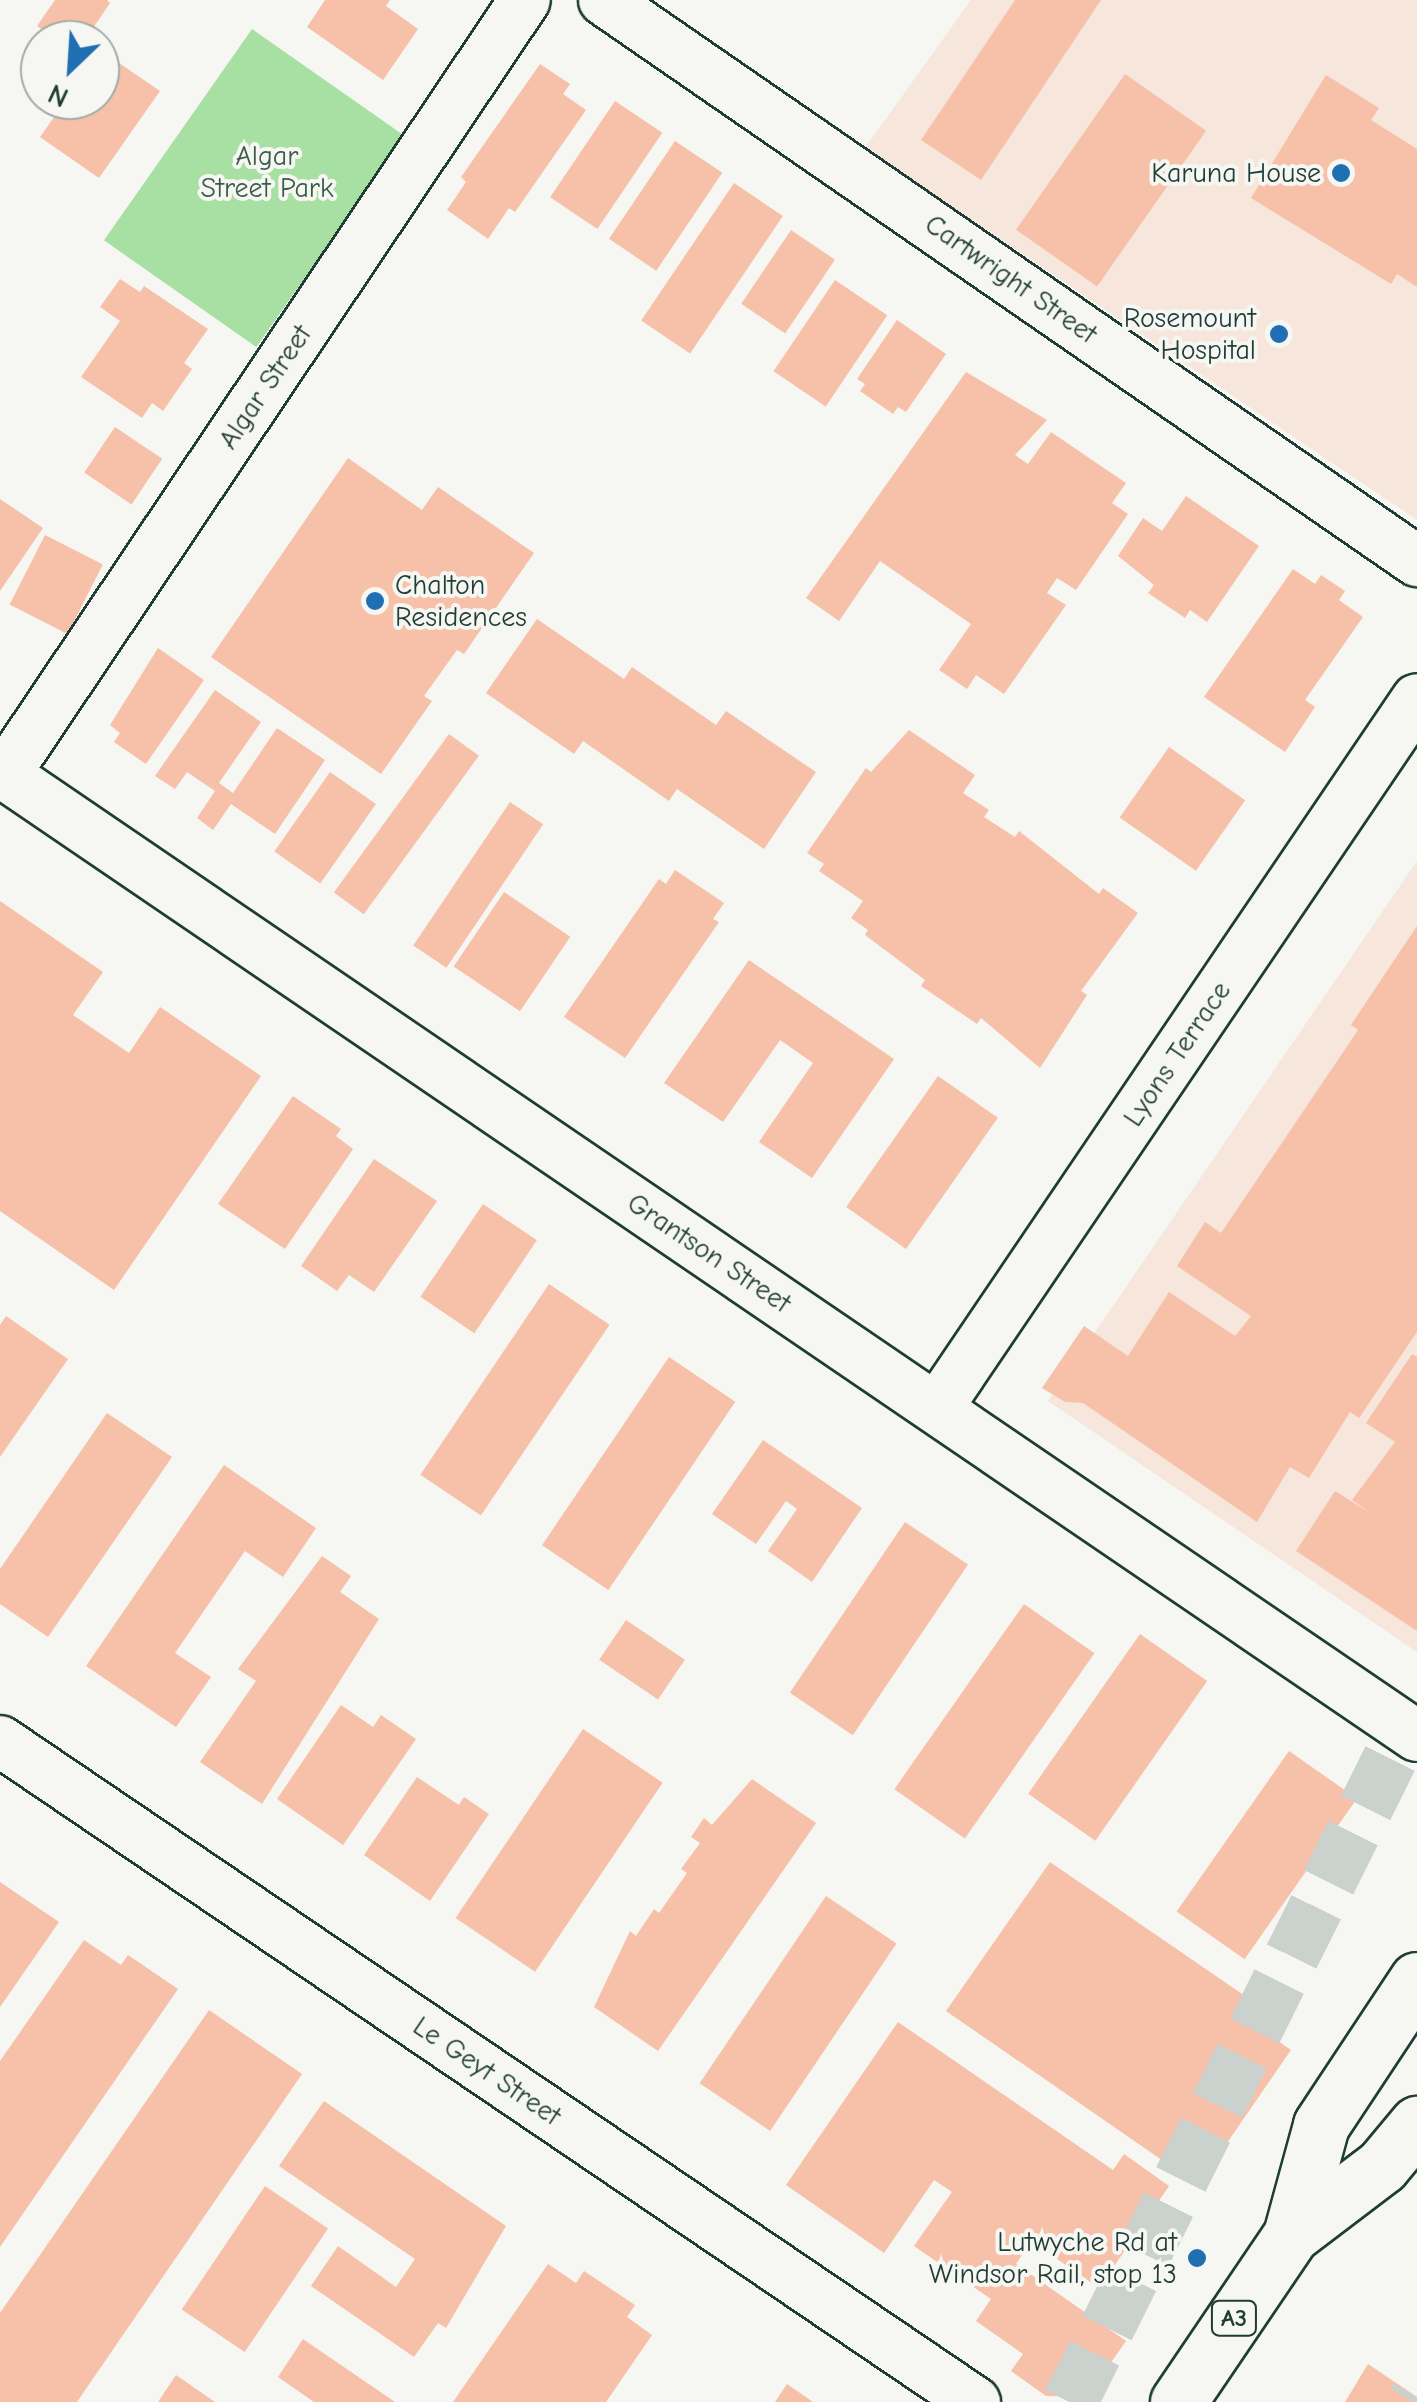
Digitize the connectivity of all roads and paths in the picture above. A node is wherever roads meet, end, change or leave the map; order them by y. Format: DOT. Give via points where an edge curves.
graph roads {
  1 [pos="524,0"];
  2 [pos="604,0"];
  3 [pos="1417,561"];
  4 [pos="1417,698"];
  5 [pos="2,773"];
  6 [pos="937,1408"];
  7 [pos="1417,1736"];
  8 [pos="0,1741"];
  9 [pos="1417,1980"];
  10 [pos="1417,2124"];
  11 [pos="1291,2234"];
  12 [pos="975,2402"];
  13 [pos="1178,2402"];
  1 -- 5 [label="street, Algar Street"];
  2 -- 3 [label="street, Cartwright Street"];
  4 -- 6 [label="street, Lyons Terrace"];
  5 -- 6 [label="street, Grantson Street"];
  6 -- 7 [label="street, Grantson Street"];
  8 -- 12 [label="street, Le Geyt Street"];
  9 -- 11 [label="highway, A3" via="1320,2125"];
  10 -- 11 [label="highway, A3" via="1382,2166"];
  11 -- 13 [label="highway, A3"];
}
